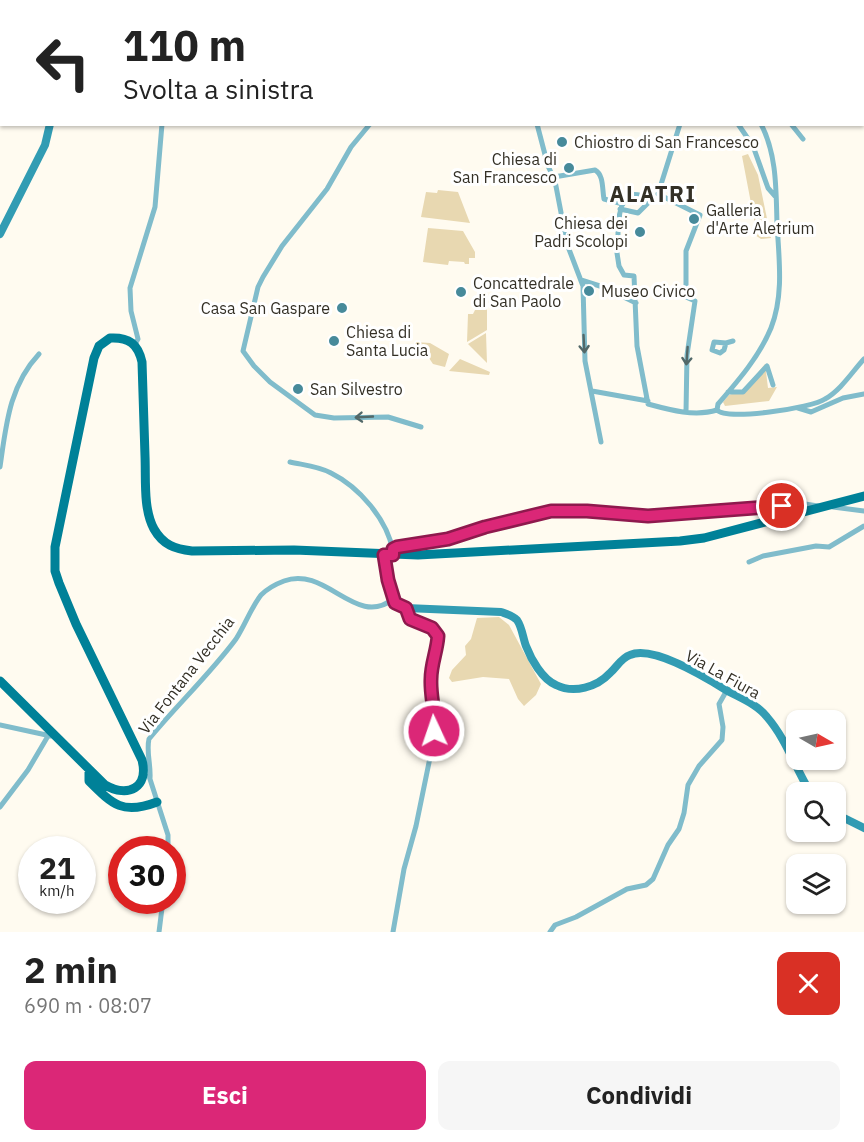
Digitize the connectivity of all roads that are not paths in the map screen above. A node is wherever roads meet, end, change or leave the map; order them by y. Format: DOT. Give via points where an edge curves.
graph roads {
  1 [pos="50,126"];
  2 [pos="162,126"];
  3 [pos="368,126"];
  4 [pos="538,126"];
  5 [pos="679,126"];
  6 [pos="739,126"];
  7 [pos="762,126"];
  8 [pos="793,126"];
  9 [pos="803,139"];
  10 [pos="554,177"];
  11 [pos="775,182"];
  12 [pos="767,183"];
  13 [pos="658,194"];
  14 [pos="776,197"];
  15 [pos="652,198"];
  16 [pos="621,207"];
  17 [pos="619,222"];
  18 [pos="618,230"];
  19 [pos="0,234"];
  20 [pos="618,244"];
  21 [pos="617,253"];
  22 [pos="582,280"];
  23 [pos="636,303"];
  24 [pos="733,341"];
  25 [pos="726,343"];
  26 [pos="135,344"];
  27 [pos="39,354"];
  28 [pos="864,359"];
  29 [pos="773,385"];
  30 [pos="592,391"];
  31 [pos="728,392"];
  32 [pos="864,394"];
  33 [pos="648,401"];
  34 [pos="798,408"];
  35 [pos="717,410"];
  36 [pos="686,412"];
  37 [pos="421,427"];
  38 [pos="601,442"];
  39 [pos="290,462"];
  40 [pos="0,467"];
  41 [pos="864,496"];
  42 [pos="826,506"];
  43 [pos="864,511"];
  44 [pos="864,526"];
  45 [pos="390,553"];
  46 [pos="749,562"];
  47 [pos="393,599"];
  48 [pos="406,608"];
  49 [pos="0,681"];
  50 [pos="727,690"];
  51 [pos="0,725"];
  52 [pos="52,736"];
  53 [pos="89,770"];
  54 [pos="147,774"];
  55 [pos="805,782"];
  56 [pos="157,802"];
  57 [pos="0,807"];
  58 [pos="846,819"];
  59 [pos="864,828"];
  60 [pos="168,836"];
  61 [pos="161,914"];
  62 [pos="159,932"];
  63 [pos="393,932"];
  64 [pos="550,932"];
  1 -- 19 [label="main road" via="45,145"];
  2 -- 26 [label="street" via="155,207 130,288 138,339"];
  37 -- 3 [label="street, one-way" via="388,417 315,415 270,382 244,354 261,281"];
  4 -- 10 [label="street"];
  5 -- 13 [label="street"];
  6 -- 12 [label="street" via="753,146"];
  7 -- 11 [label="street" via="771,152"];
  8 -- 9 [label="street"];
  10 -- 16 [label="street" via="595,170 601,176 604,199"];
  10 -- 22 [label="street" via="567,244"];
  11 -- 12 [label="street"];
  11 -- 14 [label="street"];
  12 -- 14 [label="street"];
  13 -- 15 [label="street"];
  13 -- 36 [label="street, one-way" via="700,215 686,251 686,297 695,301 687,356"];
  14 -- 31 [label="street" via="780,280 775,316 755,357"];
  15 -- 16 [label="street" via="631,195"];
  15 -- 16 [label="street" via="638,213"];
  16 -- 17 [label="street"];
  18 -- 20 [label="street"];
  21 -- 23 [label="street" via="621,271 634,276"];
  22 -- 23 [label="street"];
  22 -- 30 [label="street, one-way" via="585,361"];
  23 -- 33 [label="street" via="637,346"];
  24 -- 25 [label="street"];
  26 -- 45 [label="main road" via="142,362 148,508 150,521 161,540 192,552"];
  26 -- 54 [label="main road" via="110,338 99,346 94,358 54,558 59,584"];
  27 -- 40 [label="street" via="14,393 5,422"];
  28 -- 34 [label="street" via="827,399"];
  29 -- 31 [label="street" via="767,366 743,392"];
  30 -- 33 [label="street"];
  30 -- 38 [label="street"];
  31 -- 35 [label="street"];
  32 -- 34 [label="street" via="811,412"];
  33 -- 36 [label="street"];
  34 -- 35 [label="street" via="723,415"];
  35 -- 36 [label="street" via="706,414"];
  39 -- 45 [label="street" via="323,469 352,487 374,511"];
  41 -- 42 [label="main road"];
  42 -- 43 [label="street"];
  42 -- 45 [label="main road" via="680,541"];
  42 -- 45 [label="street" via="806,504 648,516 560,510"];
  44 -- 46 [label="street" via="829,547 805,548"];
  45 -- 47 [label="main road"];
  47 -- 48 [label="main road"];
  47 -- 54 [label="street, Via Fontana Vecchia" via="379,608 370,608 322,584 295,579 269,588 236,638 149,739 151,763"];
  48 -- 50 [label="main road, Via La Fiura" via="501,612 512,616 519,622 536,665 555,685 584,688 599,683 623,658 639,653 671,661"];
  48 -- 63 [label="street" via="410,619 432,628 438,636 431,677 435,718"];
  49 -- 52 [label="main road"];
  50 -- 55 [label="main road, Via La Fiura" via="765,714"];
  50 -- 64 [label="street" via="719,704 722,740 688,785 679,830 653,879 555,925"];
  51 -- 52 [label="street"];
  52 -- 53 [label="main road"];
  52 -- 57 [label="street"];
  53 -- 54 [label="main road" via="120,792 135,788"];
  53 -- 56 [label="main road" via="89,781 122,807"];
  54 -- 56 [label="street, Via Fontana Vecchia"];
  56 -- 60 [label="street, Via Fontana Vecchia"];
  58 -- 59 [label="main road"];
  61 -- 62 [label="street"];
}
